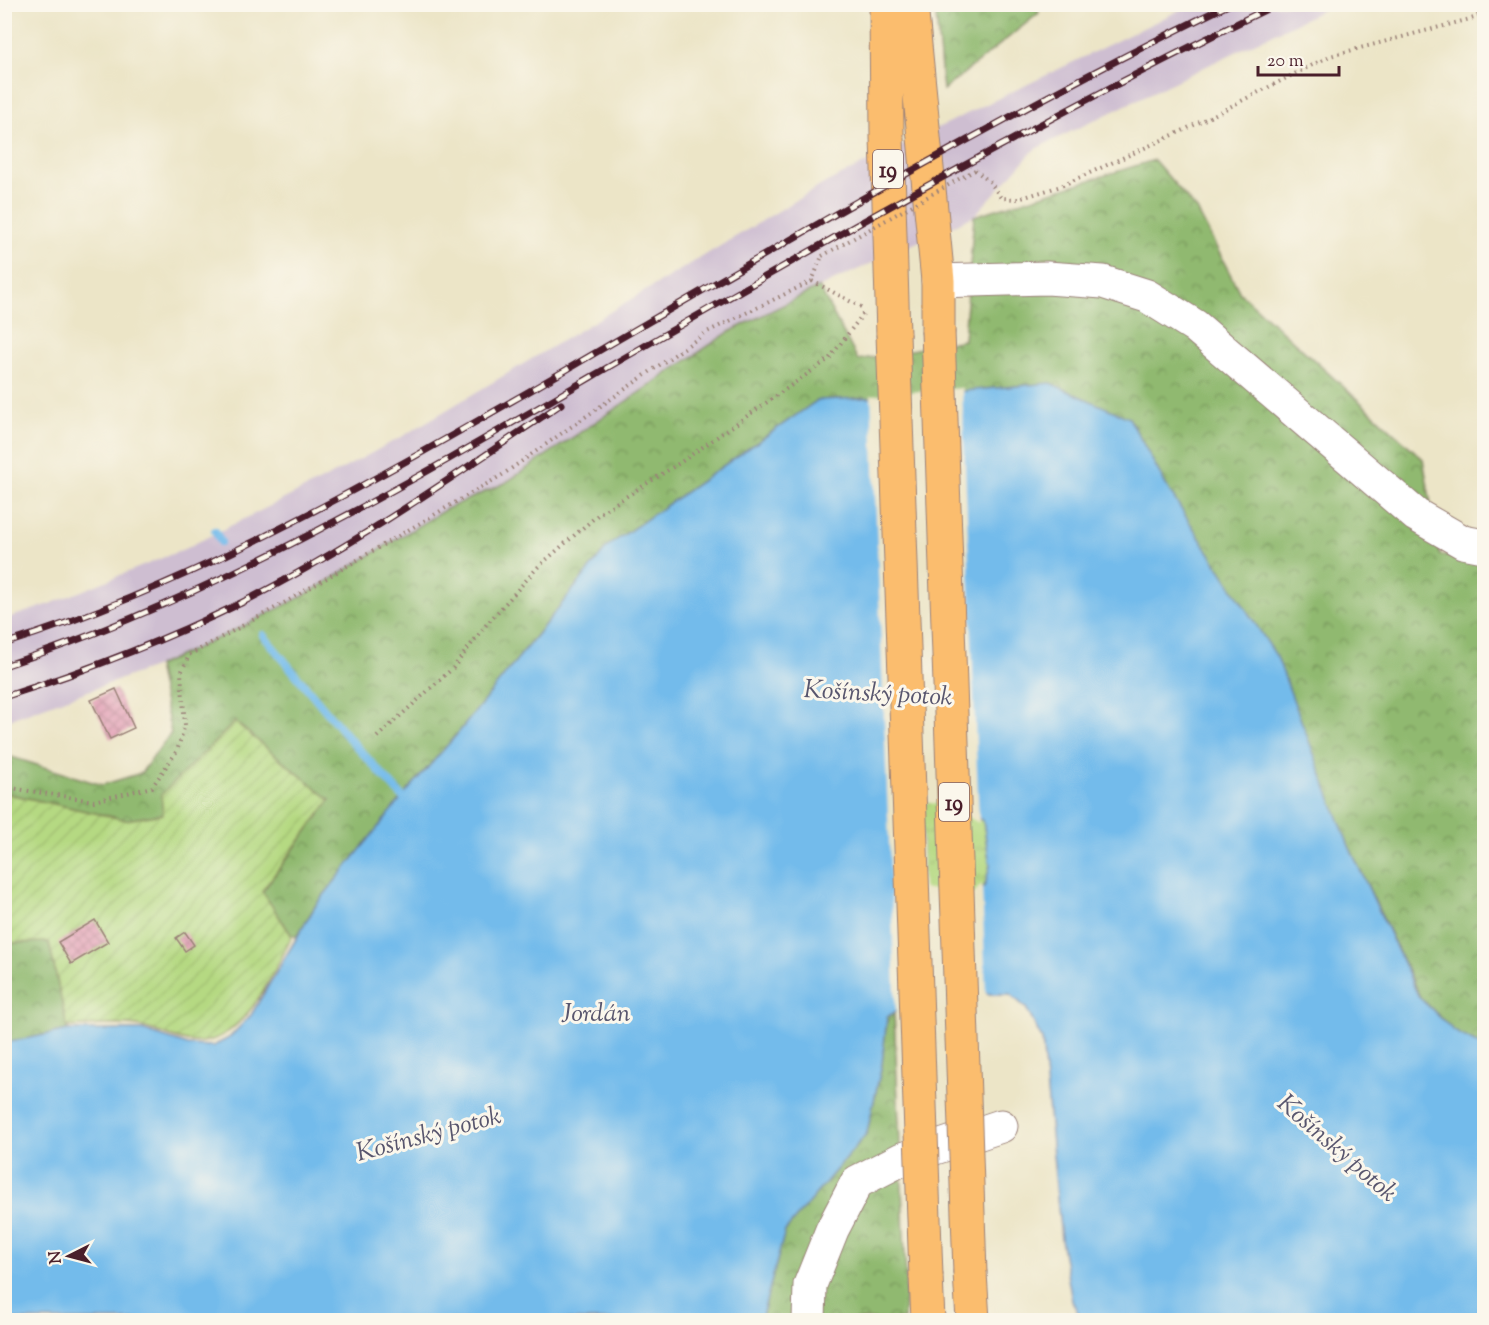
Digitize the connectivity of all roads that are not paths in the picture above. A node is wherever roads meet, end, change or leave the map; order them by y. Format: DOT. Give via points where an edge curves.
graph roads {
  1 [pos="886,4"];
  2 [pos="911,4"];
  3 [pos="938,281"];
  4 [pos="1485,546"];
  5 [pos="1001,1126"];
  6 [pos="809,1320"];
  7 [pos="928,1320"];
  8 [pos="973,1320"];
  1 -- 7 [label="main road, 19, bridge" via="893,334"];
  2 -- 3 [label="main road, 19"];
  3 -- 4 [label="lane" via="1047,278 1103,282 1147,296 1195,326 1416,515 1463,542"];
  3 -- 8 [label="main road, 19, bridge"];
  5 -- 6 [label="lane" via="902,1159 857,1182 810,1285"];
}
